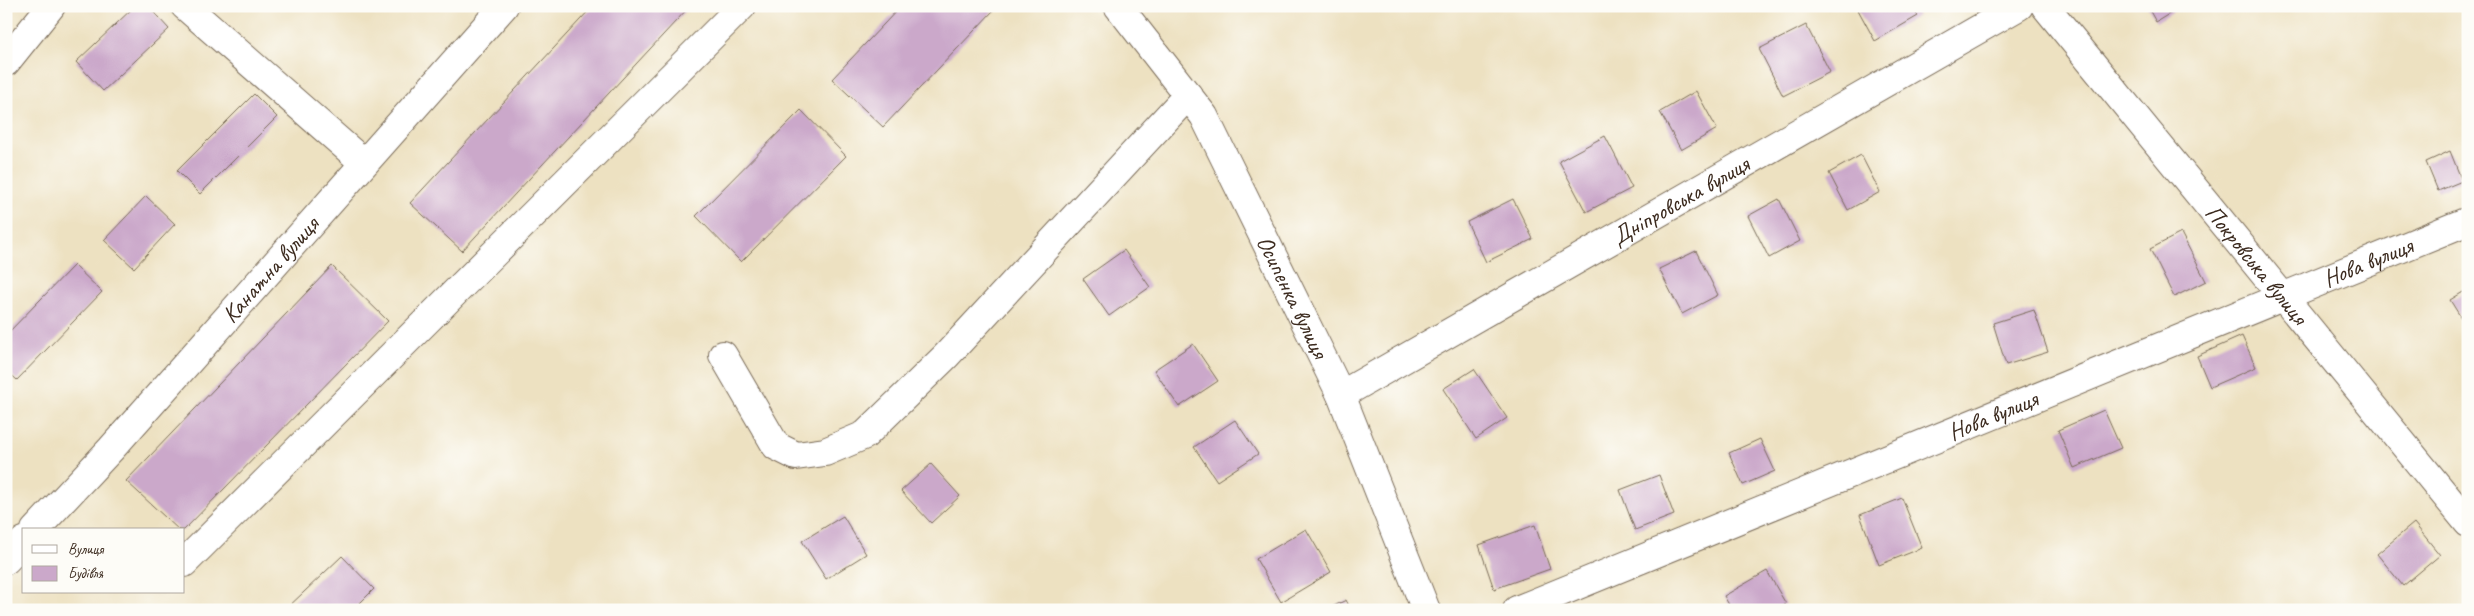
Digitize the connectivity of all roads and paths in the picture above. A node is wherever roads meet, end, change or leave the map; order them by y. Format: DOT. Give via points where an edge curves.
graph roads {
  1 [pos="51,6"];
  2 [pos="185,6"];
  3 [pos="504,6"];
  4 [pos="742,6"];
  5 [pos="1118,6"];
  6 [pos="2019,6"];
  7 [pos="2045,6"];
  8 [pos="6,62"];
  9 [pos="1188,96"];
  10 [pos="363,162"];
  11 [pos="2468,221"];
  12 [pos="2281,296"];
  13 [pos="724,355"];
  14 [pos="1341,395"];
  15 [pos="2468,523"];
  16 [pos="37,528"];
  17 [pos="22,543"];
  18 [pos="6,560"];
  19 [pos="185,562"];
  20 [pos="6,564"];
  21 [pos="22,564"];
  22 [pos="1426,610"];
  23 [pos="1517,610"];
  1 -- 8 [label="street"];
  2 -- 10 [label="street"];
  3 -- 10 [label="street, Канатна вулиця"];
  4 -- 19 [label="street"];
  5 -- 9 [label="street, Осипенка вулиця"];
  6 -- 14 [label="street, Дніпровська вулиця"];
  7 -- 12 [label="street, Покровська вулиця"];
  9 -- 13 [label="street" via="946,356 865,435 825,452 796,456 776,446"];
  9 -- 14 [label="street, Осипенка вулиця" via="1204,116"];
  10 -- 16 [label="street, Канатна вулиця" via="111,449"];
  11 -- 12 [label="street, Нова вулиця"];
  12 -- 15 [label="street, Покровська вулиця"];
  12 -- 23 [label="street, Нова вулиця"];
  14 -- 22 [label="street, Осипенка вулиця"];
  17 -- 18 [label="street"];
  20 -- 21 [label="street"];
}
